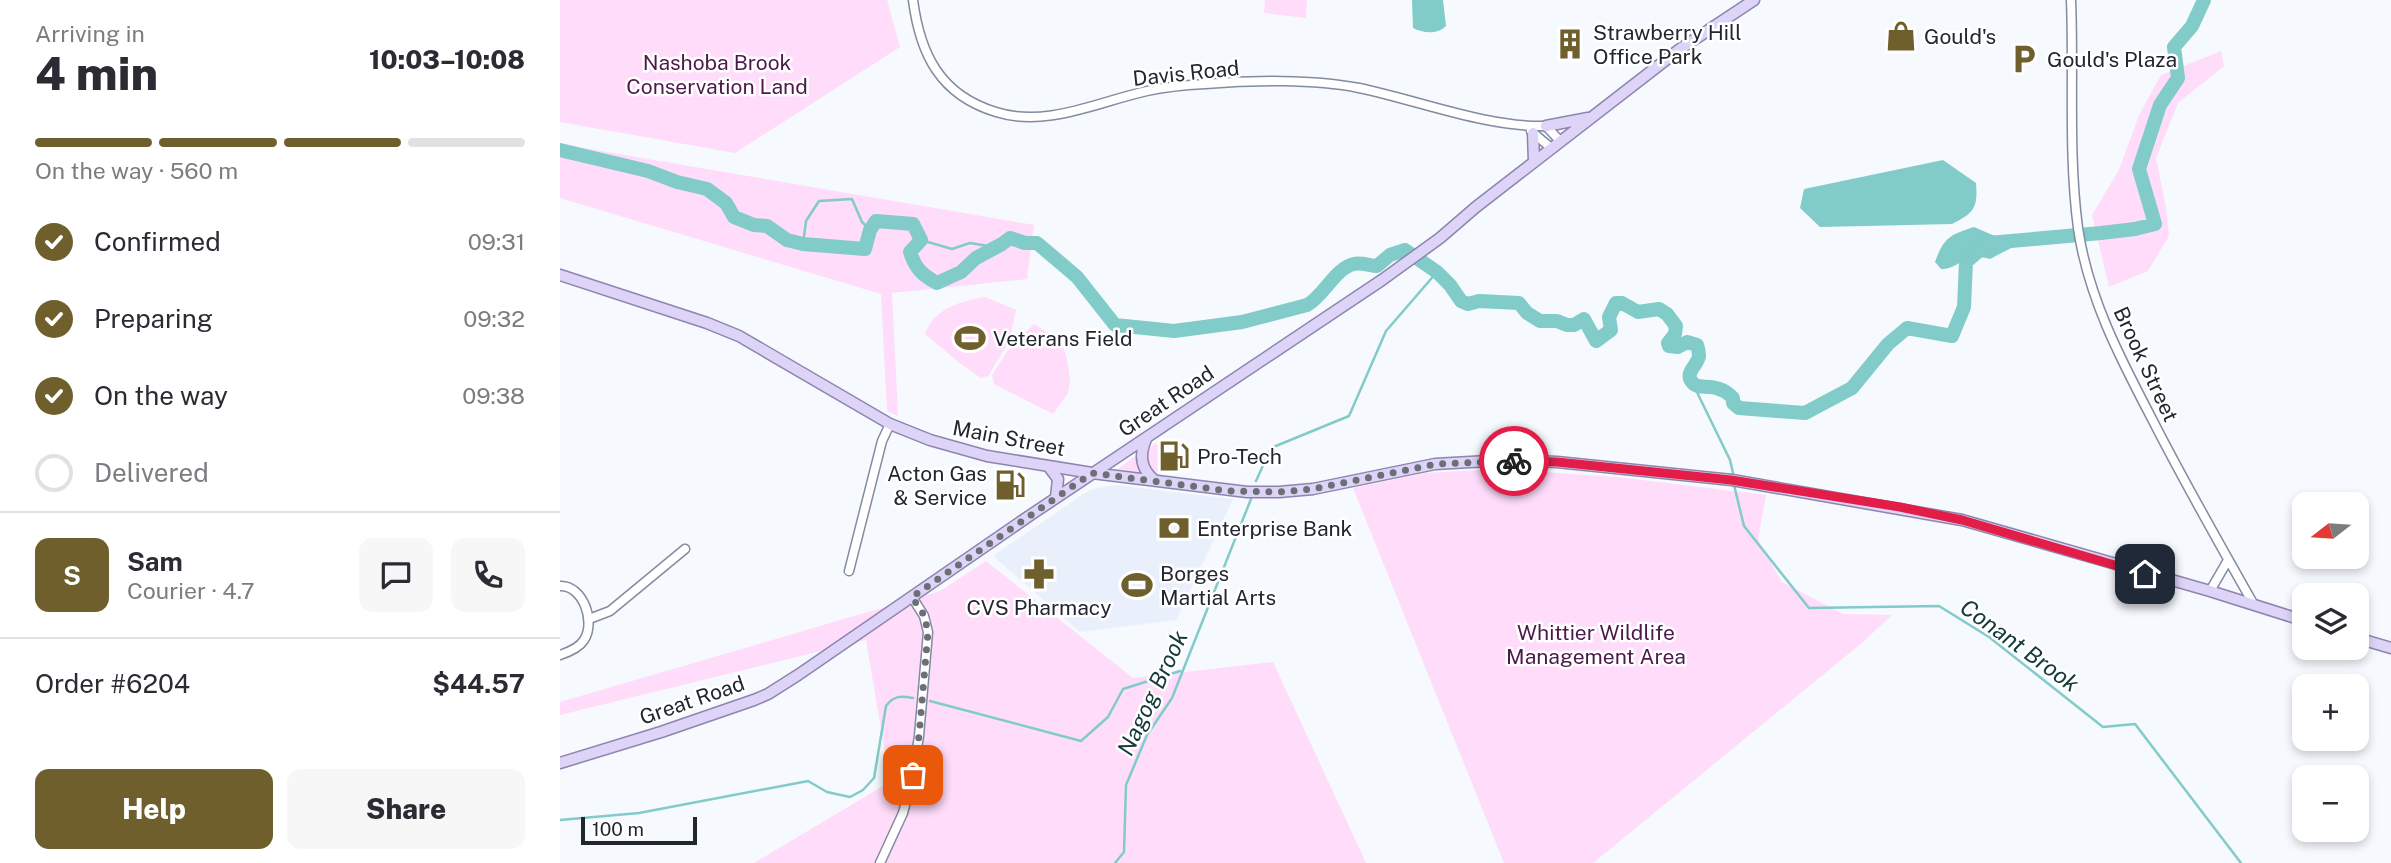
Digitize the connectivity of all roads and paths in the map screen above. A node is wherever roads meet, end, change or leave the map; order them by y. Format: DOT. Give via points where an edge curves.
graph roads {
  1 [pos="913,0"];
  2 [pos="1754,0"];
  3 [pos="2071,0"];
  4 [pos="1591,117"];
  5 [pos="1546,126"];
  6 [pos="1530,130"];
  7 [pos="1556,145"];
  8 [pos="1534,162"];
  9 [pos="560,275"];
  10 [pos="890,424"];
  11 [pos="1148,436"];
  12 [pos="1049,467"];
  13 [pos="1092,473"];
  14 [pos="1154,481"];
  15 [pos="1056,497"];
  16 [pos="685,549"];
  17 [pos="2228,560"];
  18 [pos="849,571"];
  19 [pos="560,586"];
  20 [pos="2210,591"];
  21 [pos="912,597"];
  22 [pos="2254,605"];
  23 [pos="2292,617"];
  24 [pos="589,619"];
  25 [pos="2369,642"];
  26 [pos="2391,648"];
  27 [pos="560,655"];
  28 [pos="560,763"];
  29 [pos="880,863"];
  1 -- 6 [label="street, Davis Road" via="920,40 940,75 970,101 1007,116 1047,117 1148,91 1205,84 1304,83 1355,87"];
  2 -- 4 [label="main road, Great Road"];
  3 -- 17 [label="street, Brook Street" via="2074,182 2078,227 2094,292 2111,342"];
  4 -- 5 [label="main road"];
  4 -- 7 [label="main road, Great Road"];
  5 -- 6 [label="street, Davis Road"];
  5 -- 7 [label="street"];
  6 -- 7 [label="street, Davis Road"];
  6 -- 8 [label="main road"];
  7 -- 8 [label="main road, Great Road"];
  8 -- 11 [label="main road, Great Road" via="1421,252"];
  9 -- 10 [label="main road, Main Street" via="739,336"];
  10 -- 12 [label="main road, Main Street" via="955,448"];
  10 -- 18 [label="street"];
  11 -- 13 [label="main road, Great Road"];
  11 -- 14 [label="main road" via="1142,462"];
  12 -- 13 [label="main road, Main Street"];
  12 -- 15 [label="main road" via="1058,479"];
  13 -- 14 [label="main road, Main Street"];
  13 -- 15 [label="main road, Great Road"];
  14 -- 20 [label="main road, Main Street" via="1279,492 1419,466 1506,460 1651,471 1731,480 1962,520"];
  15 -- 21 [label="main road, Great Road"];
  16 -- 24 [label="street" via="610,611"];
  17 -- 20 [label="street"];
  17 -- 22 [label="street, Brook Street"];
  19 -- 24 [label="street" via="575,590"];
  20 -- 22 [label="main road, Main Street"];
  21 -- 28 [label="main road, Great Road" via="768,694"];
  21 -- 29 [label="street" via="928,632 919,736 907,802"];
  22 -- 23 [label="main road, Main Street"];
  24 -- 27 [label="street" via="582,643"];
  25 -- 26 [label="main road"];
}
